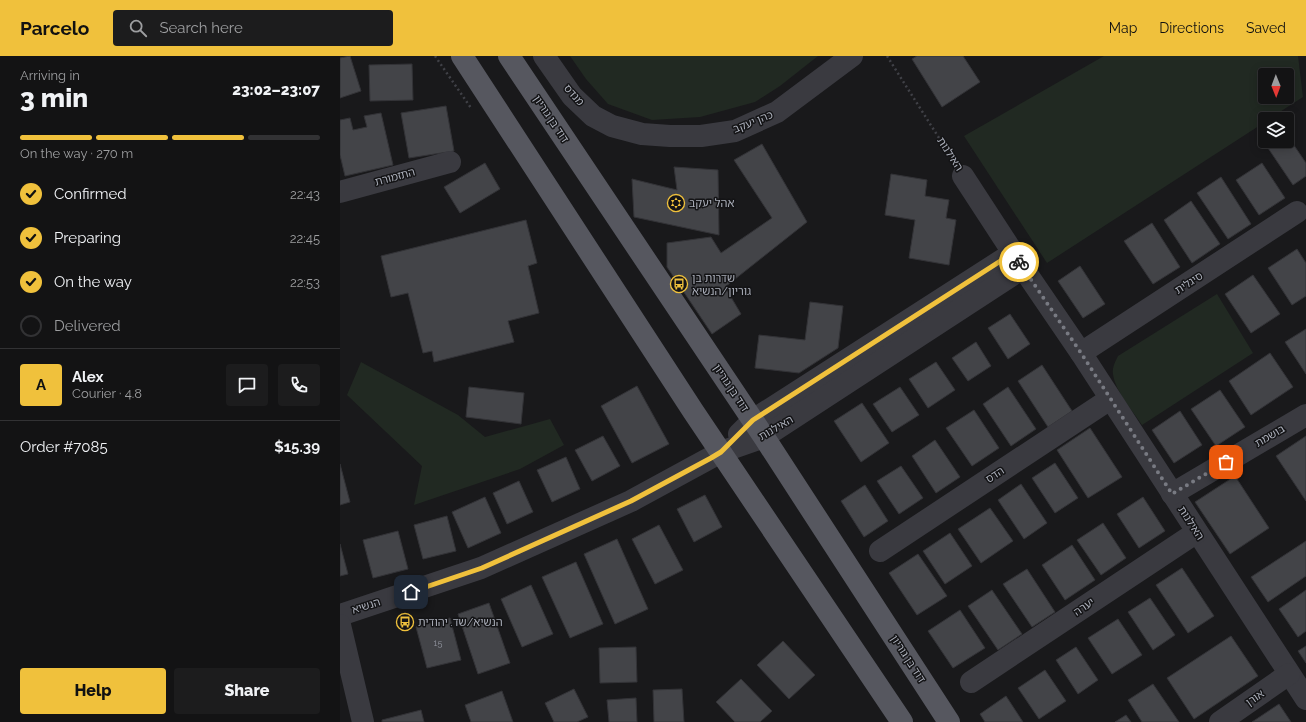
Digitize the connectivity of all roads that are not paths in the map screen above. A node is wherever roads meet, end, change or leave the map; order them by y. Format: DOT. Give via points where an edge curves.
graph roads {
  1 [pos="462,56"];
  2 [pos="509,56"];
  3 [pos="544,56"];
  4 [pos="852,56"];
  5 [pos="612,126"];
  6 [pos="450,162"];
  7 [pos="963,176"];
  8 [pos="340,192"];
  9 [pos="1297,212"];
  10 [pos="1018,260"];
  11 [pos="1081,353"];
  12 [pos="1110,399"];
  13 [pos="1306,415"];
  14 [pos="759,429"];
  15 [pos="721,452"];
  16 [pos="1172,494"];
  17 [pos="1197,532"];
  18 [pos="880,551"];
  19 [pos="340,615"];
  20 [pos="340,625"];
  21 [pos="1289,674"];
  22 [pos="971,682"];
  23 [pos="1306,699"];
  24 [pos="363,722"];
  25 [pos="902,722"];
  26 [pos="949,722"];
  27 [pos="1220,722"];
  1 -- 15 [label="main road"];
  2 -- 14 [label="main road, דוד בן גוריון"];
  3 -- 5 [label="street, מנדס" via="572,96 593,116"];
  4 -- 5 [label="street, כהן יעקב" via="777,112 735,131 700,136 670,136 642,134"];
  6 -- 8 [label="street, התזמורת"];
  7 -- 10 [label="street, האילנות"];
  9 -- 11 [label="street, סיגלית"];
  10 -- 11 [label="street, האילנות"];
  10 -- 14 [label="street, האילנות"];
  11 -- 12 [label="street, האילנות"];
  12 -- 16 [label="street, האילנות"];
  12 -- 18 [label="street, הדס"];
  13 -- 16 [label="street, בושמת"];
  14 -- 15 [label="street, האילנות"];
  14 -- 26 [label="main road, דוד בן גוריון"];
  15 -- 19 [label="street, הנשיא" via="631,501 482,568"];
  15 -- 25 [label="main road"];
  16 -- 17 [label="street, האילנות"];
  17 -- 21 [label="street, האילנות"];
  17 -- 22 [label="street, יערה"];
  20 -- 24 [label="street"];
  21 -- 23 [label="street, האילנות"];
  21 -- 27 [label="street, אורן"];
}
